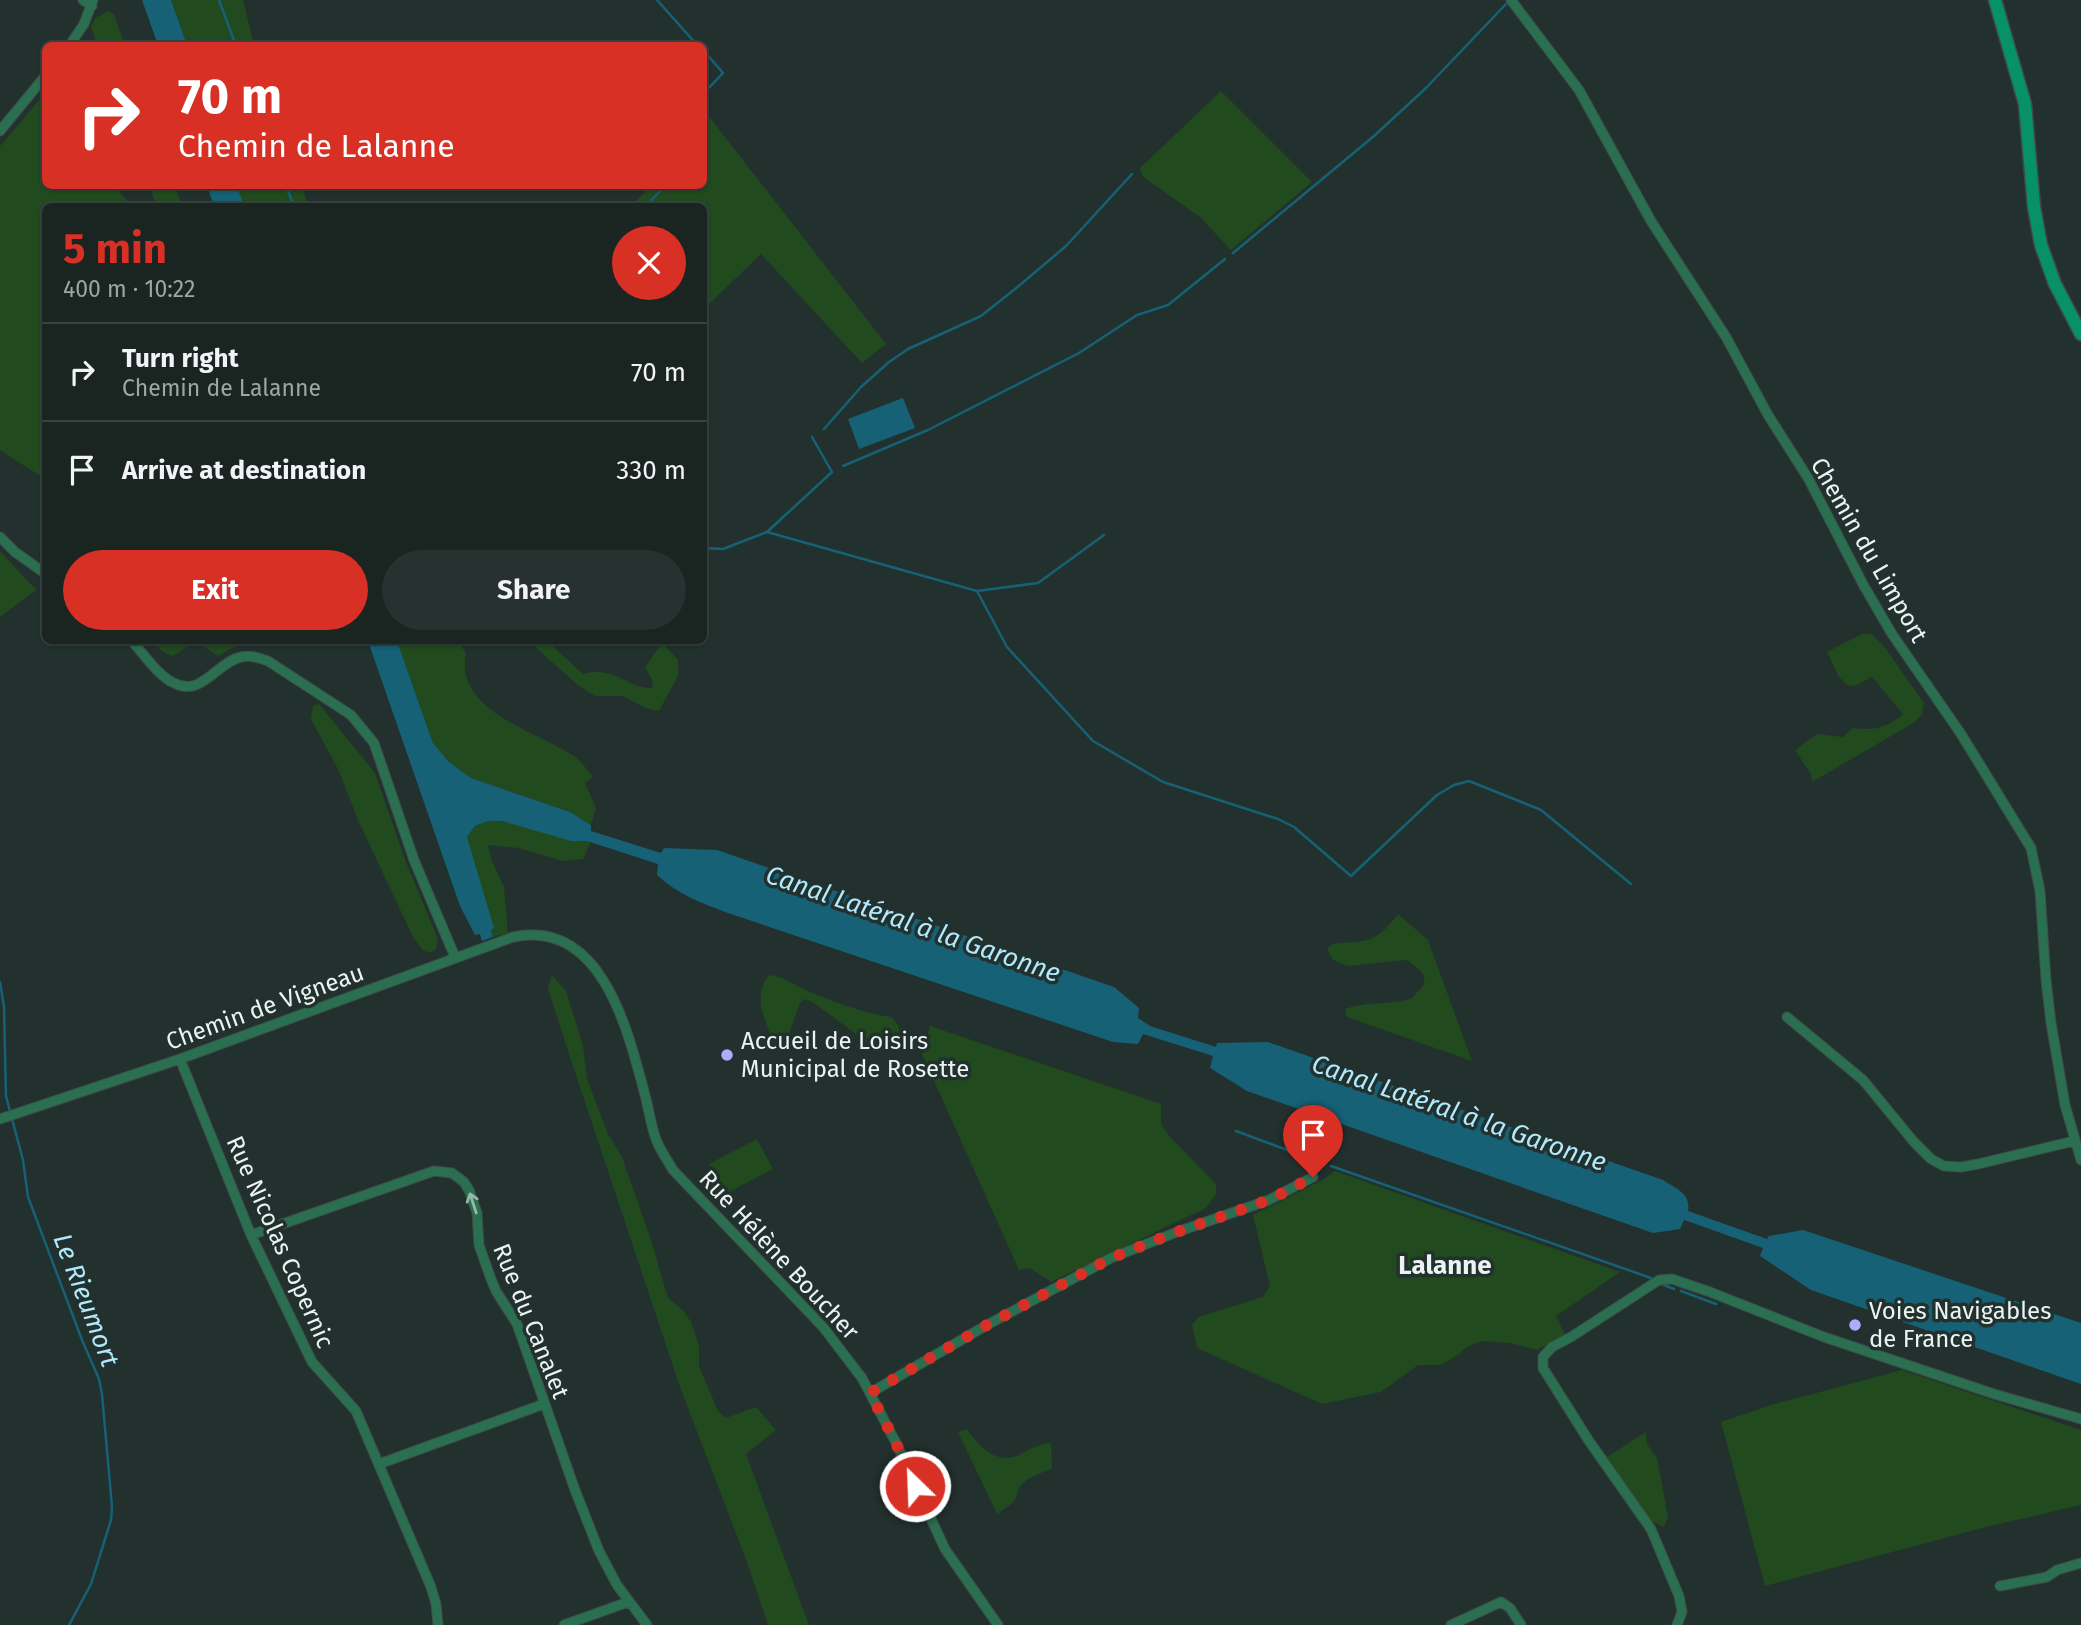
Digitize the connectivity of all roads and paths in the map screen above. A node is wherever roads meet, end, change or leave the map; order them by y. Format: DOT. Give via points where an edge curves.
graph roads {
  1 [pos="83,0"];
  2 [pos="1511,0"];
  3 [pos="1995,0"];
  4 [pos="92,3"];
  5 [pos="72,42"];
  6 [pos="42,80"];
  7 [pos="0,131"];
  8 [pos="2081,334"];
  9 [pos="0,537"];
  10 [pos="42,571"];
  11 [pos="135,644"];
  12 [pos="529,934"];
  13 [pos="455,957"];
  14 [pos="1787,1017"];
  15 [pos="180,1059"];
  16 [pos="7,1116"];
  17 [pos="2075,1135"];
  18 [pos="2081,1160"];
  19 [pos="1313,1177"];
  20 [pos="251,1235"];
  21 [pos="870,1393"];
  22 [pos="544,1404"];
  23 [pos="2081,1419"];
  24 [pos="379,1464"];
  25 [pos="2081,1563"];
  26 [pos="2000,1586"];
  27 [pos="628,1602"];
  28 [pos="438,1625"];
  29 [pos="564,1625"];
  30 [pos="647,1625"];
  31 [pos="998,1625"];
  32 [pos="1451,1625"];
  33 [pos="1521,1625"];
  34 [pos="1677,1625"];
  1 -- 4 [label="street"];
  2 -- 17 [label="street, Chemin du Limport" via="1579,90 1651,221 1726,337 1808,478 1892,634 2031,848 2038,873 2051,1023"];
  3 -- 8 [label="street" via="2025,104 2041,245"];
  4 -- 5 [label="street"];
  6 -- 7 [label="street"];
  9 -- 10 [label="street"];
  11 -- 13 [label="street" via="166,678 188,687 233,660 254,656 351,715 374,743 414,860"];
  12 -- 13 [label="street, Chemin de Vigneau"];
  12 -- 21 [label="street, Rue Hélène Boucher" via="569,943 596,970 623,1016 657,1142 673,1170 823,1326"];
  13 -- 15 [label="street, Chemin de Vigneau"];
  14 -- 17 [label="street" via="1863,1080 1936,1163 1961,1167"];
  15 -- 16 [label="street, Chemin de Vigneau"];
  15 -- 20 [label="street, Rue Nicolas Copernic"];
  17 -- 18 [label="street, Chemin du Limport"];
  19 -- 21 [label="street" via="1269,1200 1111,1258"];
  22 -- 20 [label="street, Rue du Canalet, one-way" via="517,1324 496,1291 479,1245 473,1200 457,1176 434,1171"];
  20 -- 24 [label="street, Rue Nicolas Copernic" via="312,1362 356,1412"];
  21 -- 31 [label="street, Rue Hélène Boucher" via="945,1549"];
  22 -- 24 [label="street"];
  22 -- 27 [label="street, Rue du Canalet" via="599,1551"];
  23 -- 34 [label="street" via="1824,1337 1700,1288 1659,1280 1552,1347 1543,1357 1543,1368 1651,1529 1679,1596 1682,1612"];
  24 -- 28 [label="street, Rue Nicolas Copernic" via="431,1587"];
  25 -- 26 [label="street" via="2047,1577"];
  27 -- 29 [label="street"];
  27 -- 30 [label="street, Rue du Canalet"];
  32 -- 33 [label="street" via="1501,1602"];
}
